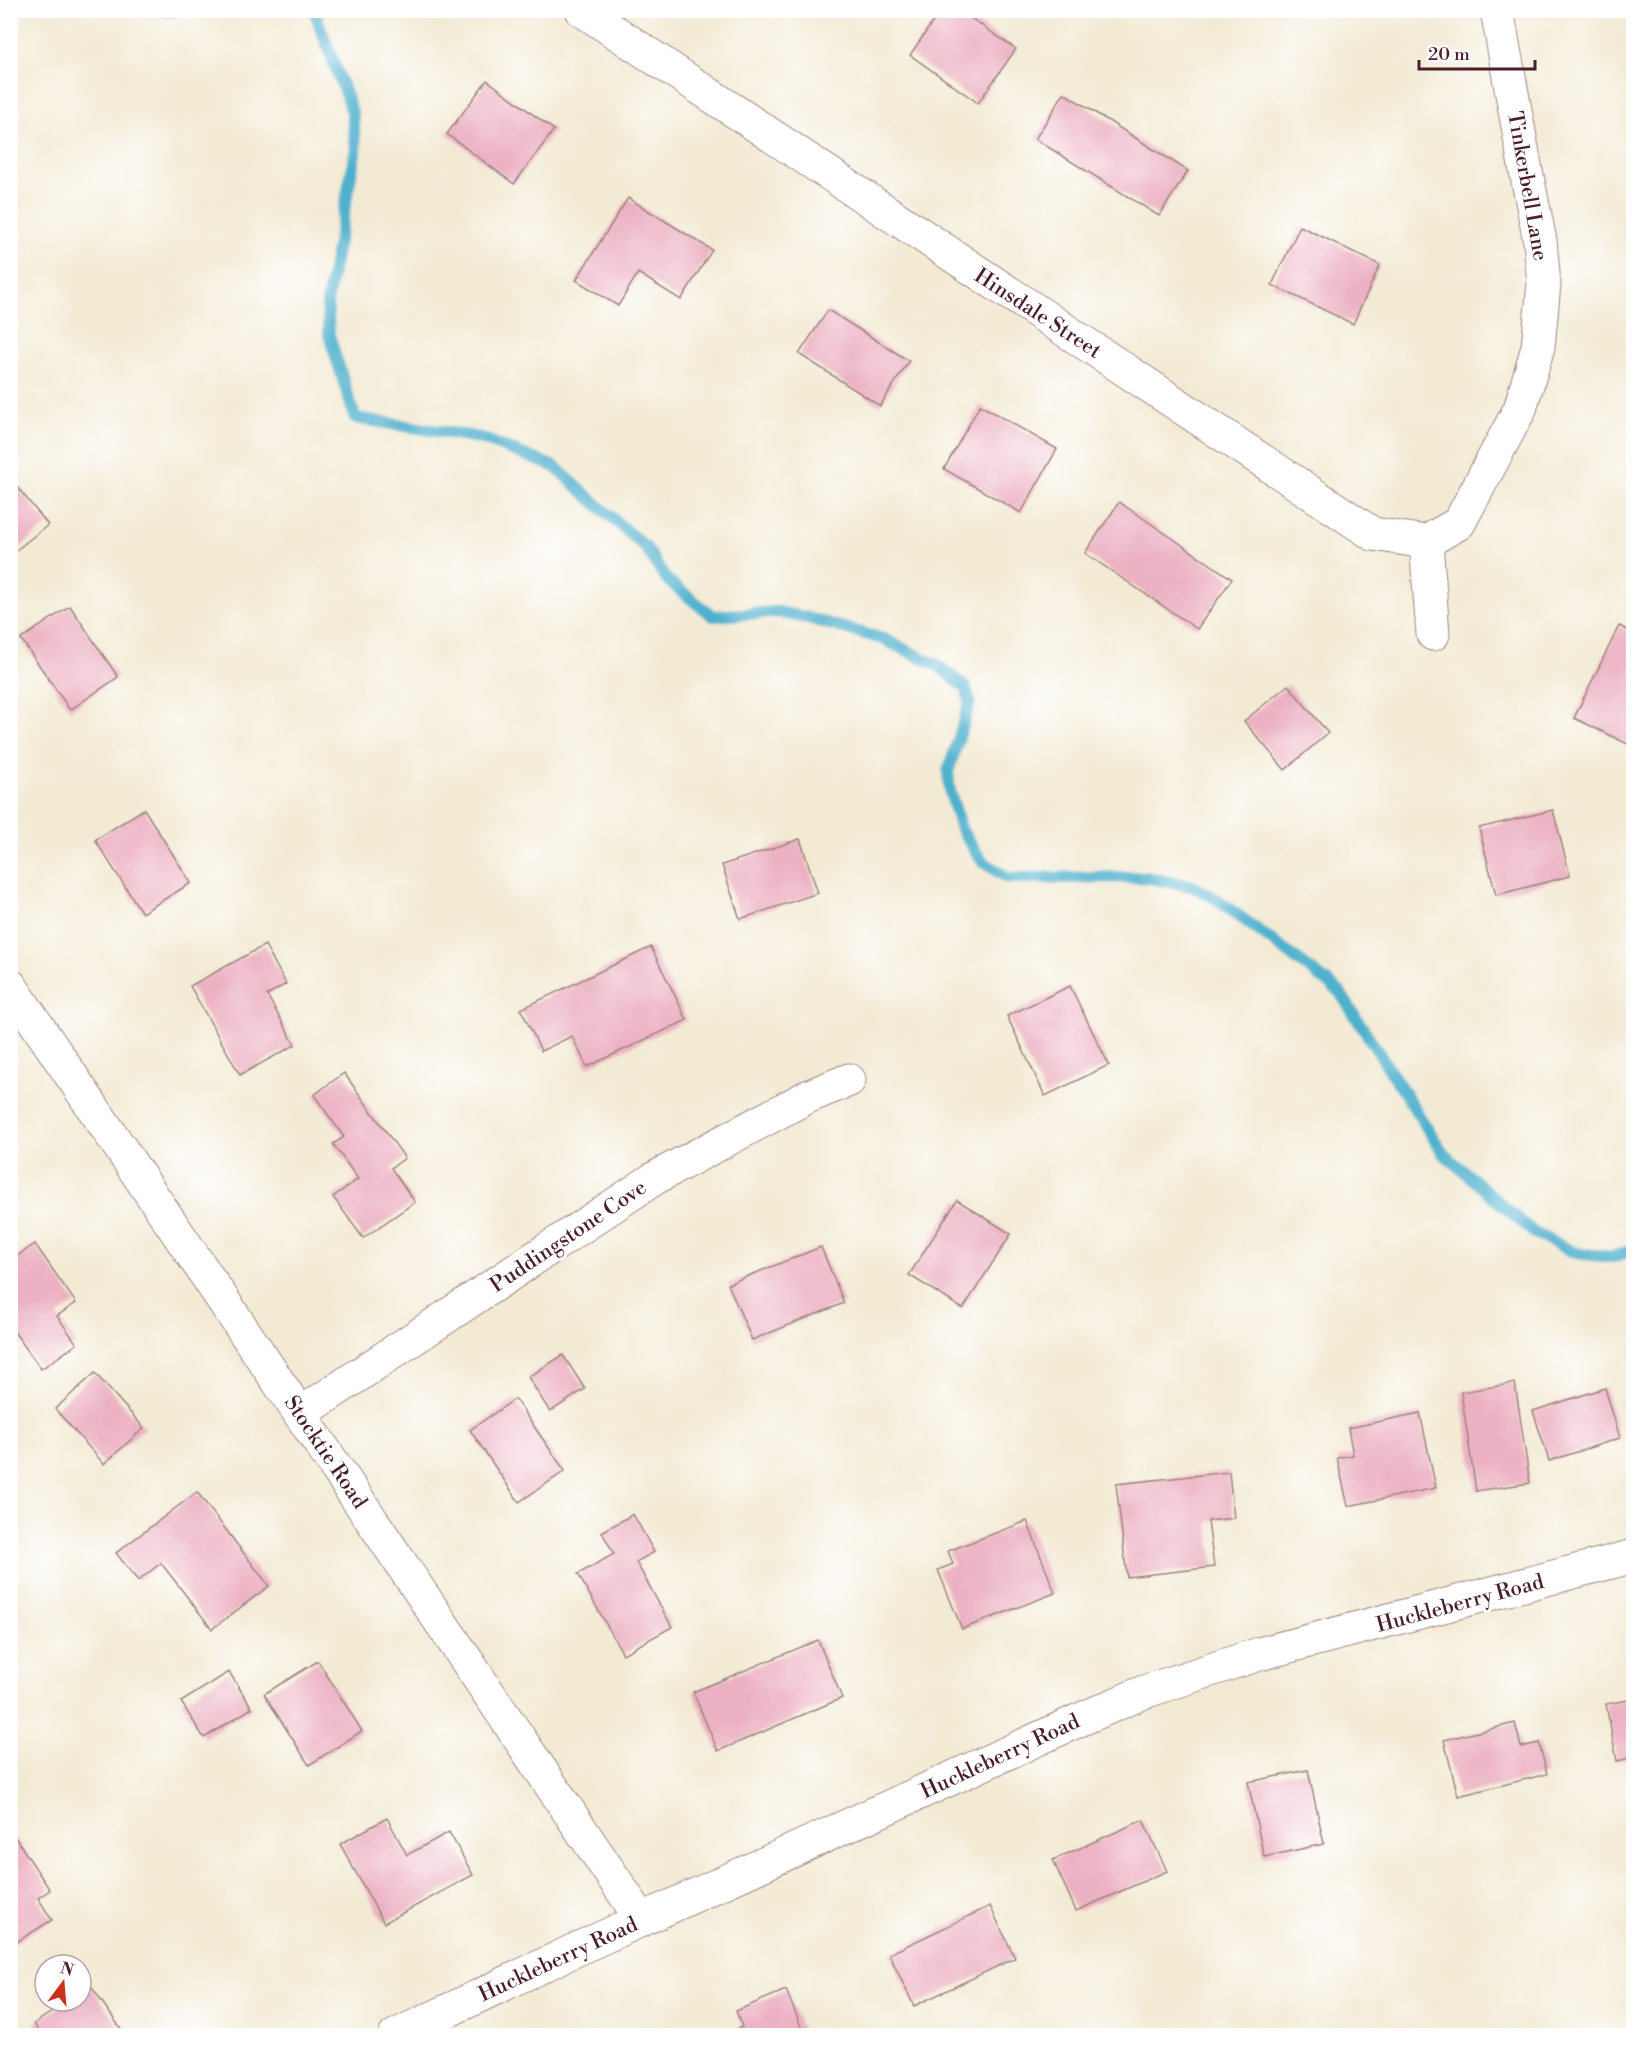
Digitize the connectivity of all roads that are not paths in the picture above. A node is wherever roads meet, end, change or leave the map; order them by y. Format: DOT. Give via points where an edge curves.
graph roads {
  1 [pos="582,10"];
  2 [pos="1497,10"];
  3 [pos="1426,542"];
  4 [pos="1433,634"];
  5 [pos="10,985"];
  6 [pos="849,1080"];
  7 [pos="300,1414"];
  8 [pos="1634,1556"];
  9 [pos="642,1920"];
  10 [pos="395,2036"];
  1 -- 3 [label="street, Hinsdale Street" via="1373,534"];
  2 -- 3 [label="street, Tinkerbell Lane" via="1540,241 1544,284 1538,347 1520,409 1459,523"];
  3 -- 4 [label="street"];
  5 -- 7 [label="street, Stocktie Road"];
  6 -- 7 [label="street, Puddingstone Cove" via="807,1097 655,1178"];
  7 -- 9 [label="street, Stocktie Road"];
  8 -- 9 [label="street, Huckleberry Road" via="1259,1654 1144,1692"];
  9 -- 10 [label="street, Huckleberry Road"];
}
